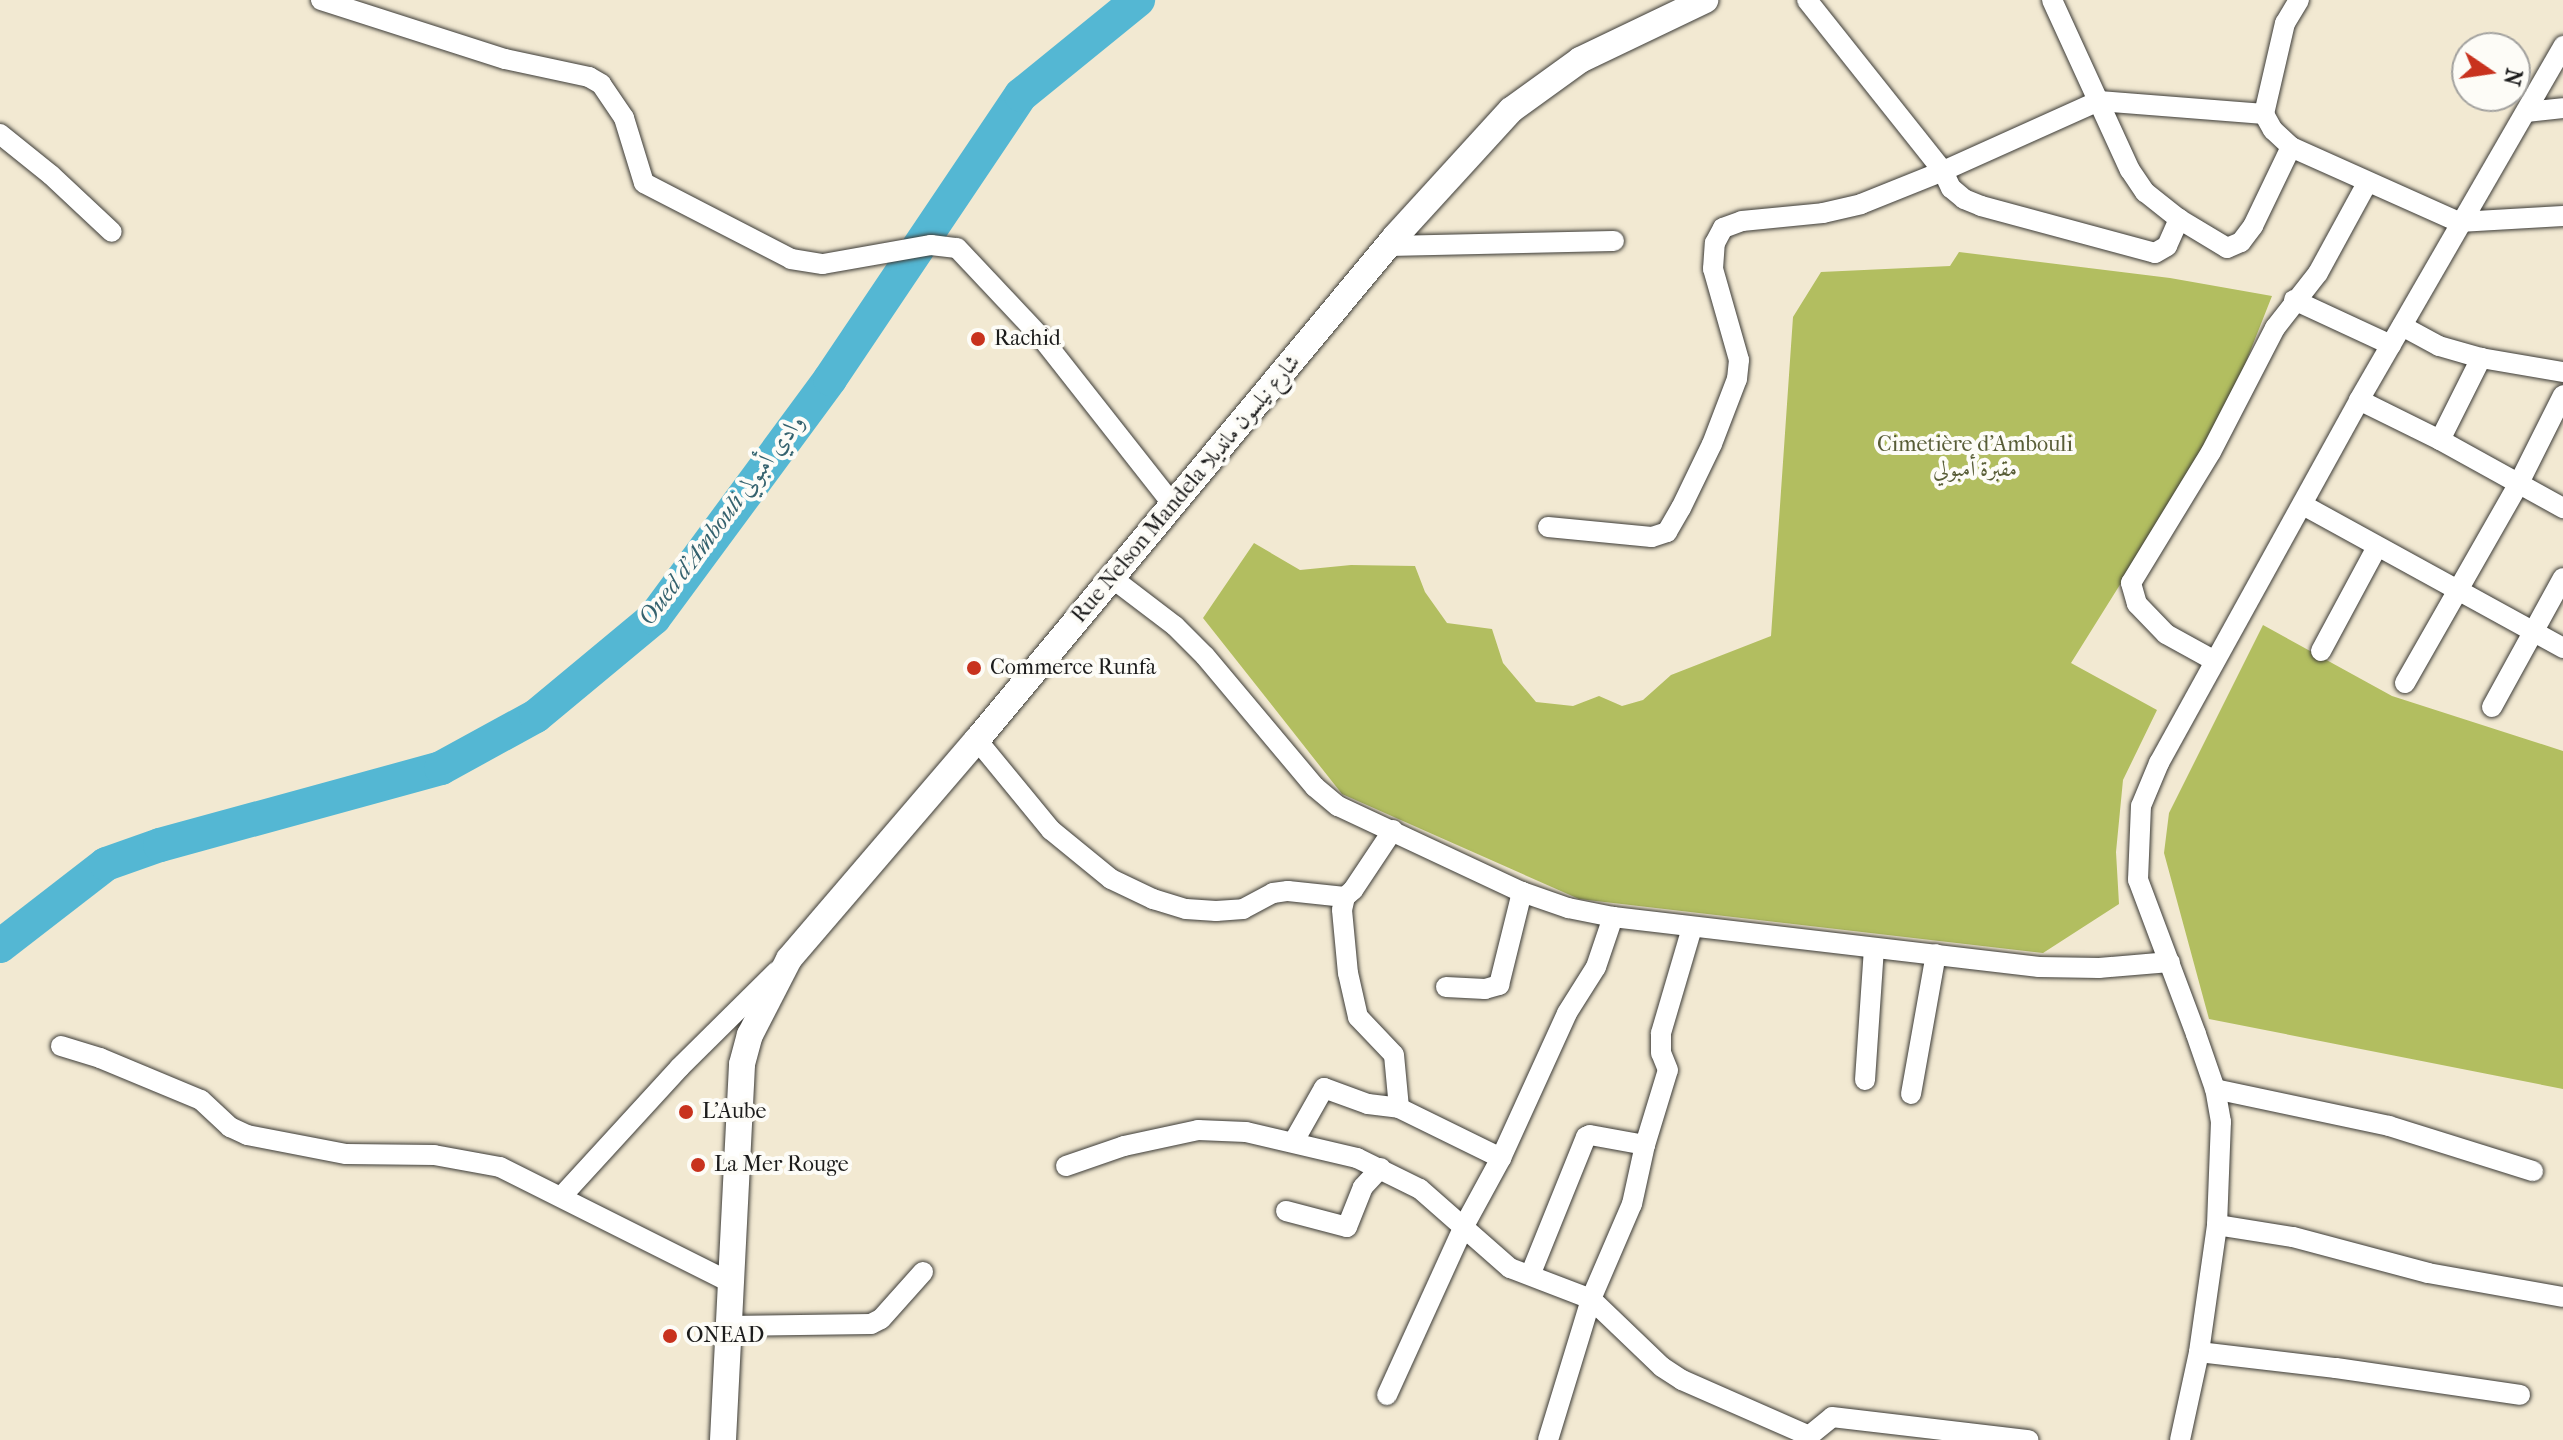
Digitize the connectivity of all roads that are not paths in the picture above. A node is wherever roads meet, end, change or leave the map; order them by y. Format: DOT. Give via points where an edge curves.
graph roads {
  1 [pos="321,0"];
  2 [pos="1705,0"];
  3 [pos="1807,0"];
  4 [pos="2052,0"];
  5 [pos="2299,0"];
  6 [pos="2563,46"];
  7 [pos="2099,101"];
  8 [pos="2531,103"];
  9 [pos="2563,108"];
  10 [pos="2531,111"];
  11 [pos="2526,112"];
  12 [pos="2264,114"];
  13 [pos="0,134"];
  14 [pos="2291,147"];
  15 [pos="1943,171"];
  16 [pos="2367,183"];
  17 [pos="2563,216"];
  18 [pos="2179,219"];
  19 [pos="2459,222"];
  20 [pos="112,232"];
  21 [pos="1614,241"];
  22 [pos="1388,246"];
  23 [pos="2294,300"];
  24 [pos="2402,326"];
  25 [pos="2391,345"];
  26 [pos="2481,358"];
  27 [pos="2563,372"];
  28 [pos="2563,395"];
  29 [pos="2359,400"];
  30 [pos="2440,440"];
  31 [pos="2519,483"];
  32 [pos="1173,505"];
  33 [pos="2303,505"];
  34 [pos="2563,508"];
  35 [pos="1548,527"];
  36 [pos="2377,547"];
  37 [pos="1112,578"];
  38 [pos="2563,578"];
  39 [pos="2457,590"];
  40 [pos="2534,633"];
  41 [pos="2563,648"];
  42 [pos="2321,651"];
  43 [pos="2215,661"];
  44 [pos="2405,683"];
  45 [pos="2492,707"];
  46 [pos="977,740"];
  47 [pos="1393,830"];
  48 [pos="1522,892"];
  49 [pos="1345,897"];
  50 [pos="1613,917"];
  51 [pos="1692,928"];
  52 [pos="1874,948"];
  53 [pos="1936,954"];
  54 [pos="789,959"];
  55 [pos="2170,962"];
  56 [pos="1446,987"];
  57 [pos="61,1046"];
  58 [pos="1865,1080"];
  59 [pos="2215,1089"];
  60 [pos="1911,1094"];
  61 [pos="1399,1108"];
  62 [pos="1294,1141"];
  63 [pos="1645,1145"];
  64 [pos="1501,1158"];
  65 [pos="1066,1166"];
  66 [pos="1381,1168"];
  67 [pos="2533,1171"];
  68 [pos="561,1197"];
  69 [pos="1286,1211"];
  70 [pos="2217,1225"];
  71 [pos="1464,1226"];
  72 [pos="923,1272"];
  73 [pos="1531,1273"];
  74 [pos="732,1283"];
  75 [pos="2563,1297"];
  76 [pos="1591,1299"];
  77 [pos="729,1326"];
  78 [pos="2199,1352"];
  79 [pos="1387,1395"];
  80 [pos="2520,1395"];
  81 [pos="1806,1438"];
  82 [pos="723,1440"];
  83 [pos="1548,1440"];
  84 [pos="2029,1440"];
  85 [pos="2180,1440"];
  1 -- 32 [label="street" via="505,59 589,77 601,84 624,118 644,183 791,259 823,264 931,245 957,248 1034,329"];
  2 -- 22 [label="main road, Rue Nelson Mandela شارع نيلسون مانديلا" via="1580,60 1511,110"];
  3 -- 15 [label="street"];
  4 -- 7 [label="street"];
  5 -- 12 [label="street" via="2285,23"];
  6 -- 8 [label="street"];
  7 -- 12 [label="street"];
  7 -- 15 [label="street"];
  7 -- 18 [label="street" via="2130,170 2145,192"];
  9 -- 10 [label="street"];
  11 -- 19 [label="street"];
  12 -- 14 [label="street"];
  13 -- 20 [label="street"];
  14 -- 16 [label="street"];
  14 -- 18 [label="street" via="2241,242 2227,248"];
  15 -- 18 [label="street" via="1958,193 1981,206 2155,253 2167,246"];
  15 -- 35 [label="street" via="1861,204 1723,228 1715,243 1713,269 1739,360 1737,379 1667,532 1652,537"];
  16 -- 19 [label="street"];
  16 -- 23 [label="street" via="2318,273"];
  17 -- 19 [label="street"];
  19 -- 24 [label="street"];
  21 -- 22 [label="street"];
  22 -- 32 [label="main road, Rue Nelson Mandela شارع نيلسون مانديلا"];
  23 -- 25 [label="street"];
  23 -- 43 [label="street" via="2131,583 2137,604 2166,634"];
  24 -- 25 [label="street"];
  24 -- 26 [label="street" via="2439,346"];
  25 -- 29 [label="street"];
  26 -- 27 [label="street"];
  26 -- 30 [label="street"];
  28 -- 31 [label="street"];
  29 -- 30 [label="street"];
  29 -- 33 [label="street"];
  30 -- 31 [label="street"];
  31 -- 34 [label="street"];
  31 -- 39 [label="street"];
  32 -- 37 [label="main road, Rue Nelson Mandela شارع نيلسون مانديلا"];
  33 -- 36 [label="street"];
  33 -- 43 [label="street"];
  36 -- 39 [label="street"];
  36 -- 42 [label="street"];
  37 -- 46 [label="main road, Rue Nelson Mandela شارع نيلسون مانديلا"];
  37 -- 47 [label="street" via="1205,656 1315,787 1338,806"];
  38 -- 40 [label="street"];
  39 -- 40 [label="street"];
  39 -- 44 [label="street"];
  40 -- 41 [label="street"];
  40 -- 45 [label="street"];
  43 -- 55 [label="street" via="2141,806 2138,880"];
  46 -- 49 [label="street" via="1051,830 1111,879 1153,899 1216,911 1243,909 1288,891"];
  46 -- 54 [label="main road, Rue Nelson Mandela شارع نيلسون مانديلا"];
  47 -- 48 [label="street"];
  47 -- 49 [label="street"];
  48 -- 50 [label="street"];
  48 -- 56 [label="street" via="1499,985"];
  49 -- 61 [label="street" via="1348,973 1358,1017 1394,1055"];
  50 -- 51 [label="street"];
  50 -- 64 [label="street" via="1596,967 1567,1013"];
  51 -- 52 [label="street"];
  51 -- 63 [label="street" via="1661,1033 1668,1070"];
  52 -- 53 [label="street"];
  52 -- 58 [label="street"];
  53 -- 55 [label="street" via="2039,967"];
  53 -- 60 [label="street"];
  54 -- 68 [label="street"];
  54 -- 74 [label="main road, Rue Nelson Mandela شارع نيلسون مانديلا" via="750,1035 742,1064"];
  55 -- 59 [label="street"];
  57 -- 68 [label="street" via="201,1100 247,1135 346,1154 434,1155 500,1167"];
  59 -- 67 [label="street" via="2389,1126"];
  59 -- 70 [label="street" via="2221,1122"];
  61 -- 62 [label="street" via="1368,1104 1324,1088"];
  61 -- 64 [label="street"];
  62 -- 65 [label="street" via="1198,1130 1124,1146"];
  62 -- 66 [label="street"];
  63 -- 73 [label="street" via="1586,1137"];
  63 -- 76 [label="street" via="1632,1204"];
  64 -- 71 [label="street"];
  66 -- 69 [label="street" via="1363,1187 1347,1227"];
  66 -- 71 [label="street" via="1420,1189"];
  68 -- 74 [label="street"];
  70 -- 75 [label="street" via="2293,1237 2428,1273"];
  70 -- 78 [label="street"];
  71 -- 73 [label="street" via="1510,1268"];
  71 -- 79 [label="street"];
  72 -- 77 [label="street" via="871,1324"];
  73 -- 76 [label="street"];
  74 -- 77 [label="main road, Rue Nelson Mandela شارع نيلسون مانديلا"];
  76 -- 81 [label="street" via="1682,1380"];
  76 -- 83 [label="street"];
  77 -- 82 [label="main road, Rue Nelson Mandela شارع نيلسون مانديلا"];
  78 -- 80 [label="street"];
  78 -- 85 [label="street"];
  81 -- 84 [label="street" via="1832,1417 1844,1417"];
}
